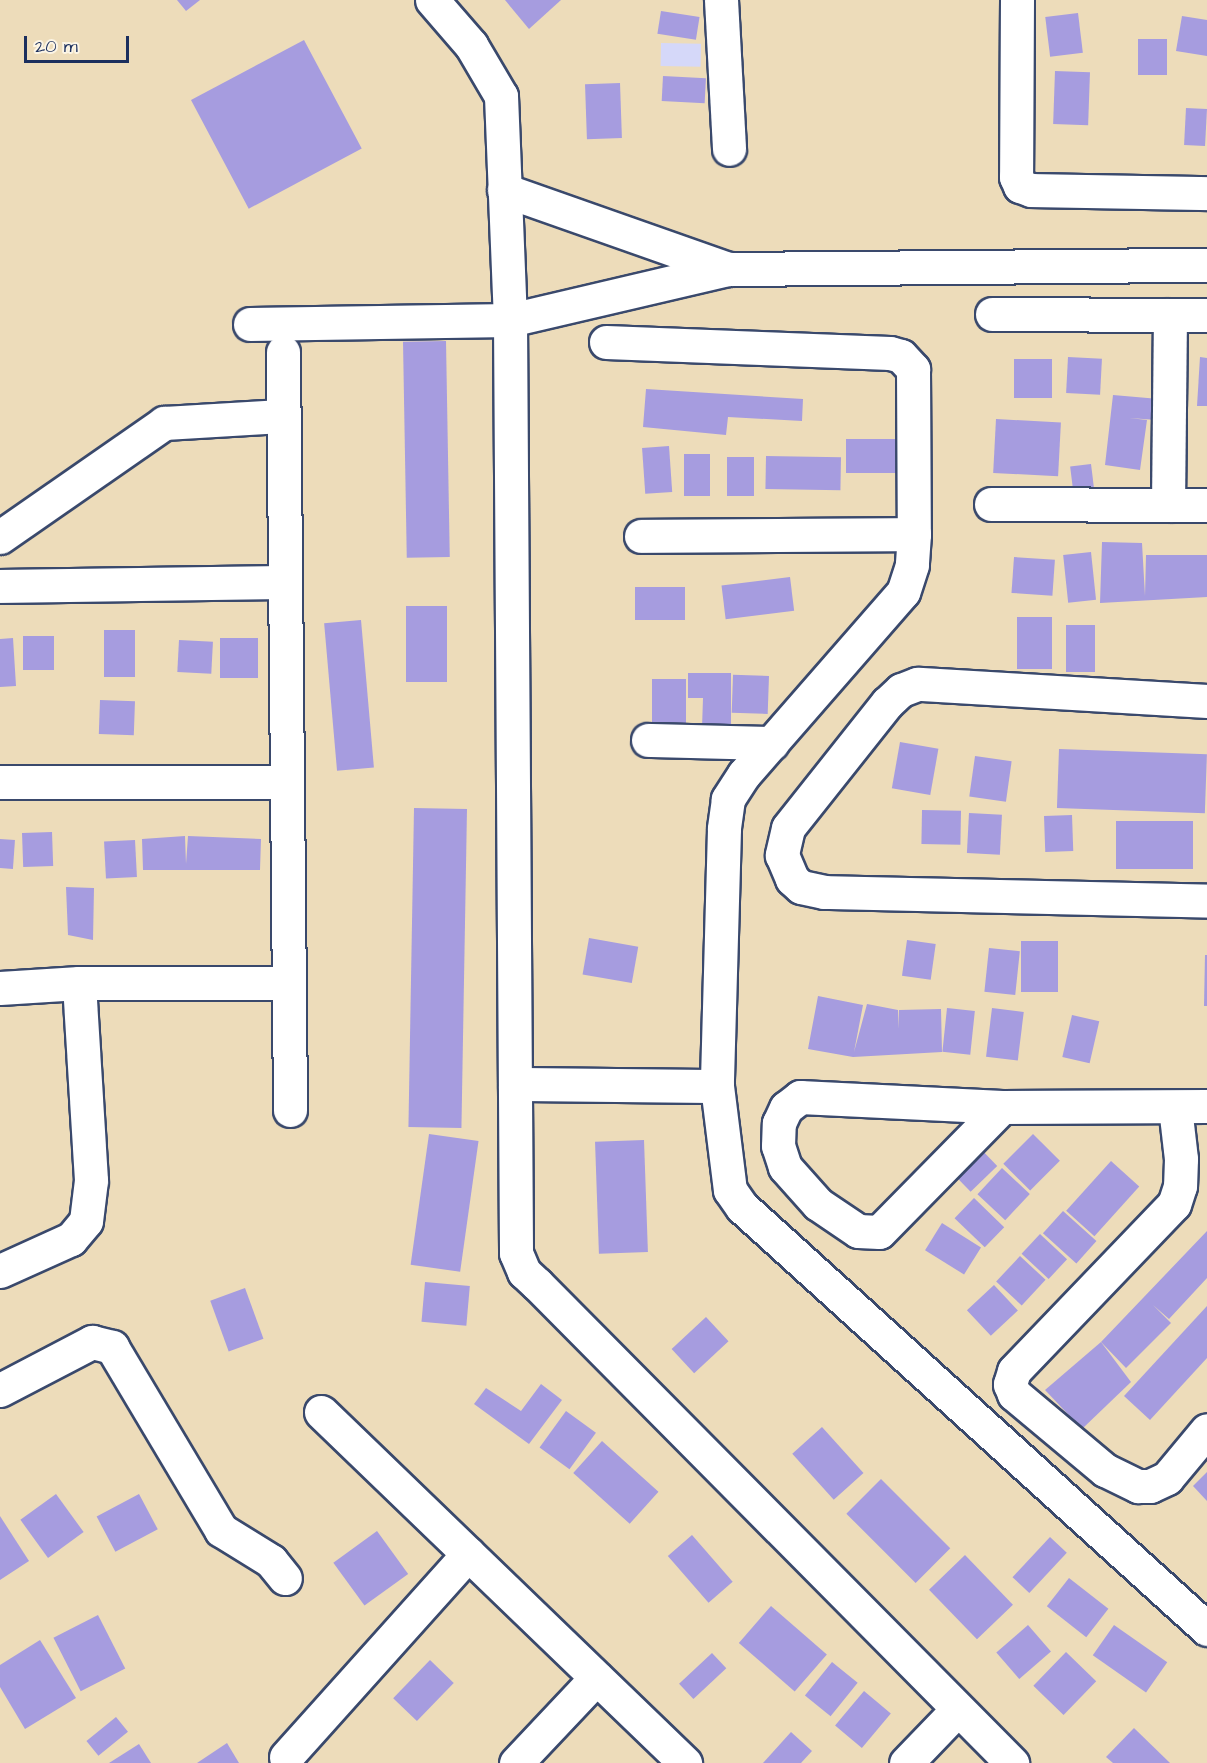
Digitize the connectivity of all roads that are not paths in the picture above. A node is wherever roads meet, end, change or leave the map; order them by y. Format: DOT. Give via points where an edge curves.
graph roads {
  1 [pos="432,0"];
  2 [pos="721,0"];
  3 [pos="1017,0"];
  4 [pos="729,148"];
  5 [pos="504,190"];
  6 [pos="1207,193"];
  7 [pos="1207,265"];
  8 [pos="728,269"];
  9 [pos="992,314"];
  10 [pos="1170,315"];
  11 [pos="1207,315"];
  12 [pos="510,320"];
  13 [pos="250,324"];
  14 [pos="606,342"];
  15 [pos="283,352"];
  16 [pos="282,416"];
  17 [pos="991,504"];
  18 [pos="1168,505"];
  19 [pos="1207,506"];
  20 [pos="914,534"];
  21 [pos="641,536"];
  22 [pos="0,537"];
  23 [pos="284,582"];
  24 [pos="0,586"];
  25 [pos="1207,701"];
  26 [pos="648,740"];
  27 [pos="772,743"];
  28 [pos="0,782"];
  29 [pos="286,782"];
  30 [pos="1207,901"];
  31 [pos="79,983"];
  32 [pos="289,983"];
  33 [pos="0,988"];
  34 [pos="515,1084"];
  35 [pos="717,1086"];
  36 [pos="1207,1106"];
  37 [pos="1002,1107"];
  38 [pos="1175,1107"];
  39 [pos="290,1110"];
  40 [pos="0,1271"];
  41 [pos="0,1390"];
  42 [pos="321,1412"];
  43 [pos="1207,1430"];
  44 [pos="468,1554"];
  45 [pos="285,1578"];
  46 [pos="1207,1629"];
  47 [pos="596,1678"];
  48 [pos="957,1710"];
  49 [pos="286,1757"];
  50 [pos="516,1763"];
  51 [pos="685,1763"];
  52 [pos="906,1763"];
  53 [pos="1012,1763"];
  1 -- 5 [label="street" via="471,45 501,96"];
  2 -- 4 [label="street"];
  3 -- 6 [label="street" via="1016,177 1020,186 1031,190"];
  5 -- 8 [label="street"];
  5 -- 12 [label="street"];
  7 -- 8 [label="street"];
  8 -- 12 [label="street"];
  9 -- 10 [label="street"];
  10 -- 11 [label="street"];
  10 -- 18 [label="street"];
  12 -- 13 [label="street"];
  12 -- 34 [label="street"];
  14 -- 20 [label="street" via="890,353 901,357 913,369 916,381"];
  15 -- 16 [label="street"];
  16 -- 22 [label="street" via="164,423"];
  16 -- 23 [label="street"];
  17 -- 18 [label="street"];
  18 -- 19 [label="street"];
  20 -- 21 [label="street"];
  20 -- 27 [label="street" via="912,565 903,592"];
  23 -- 24 [label="street"];
  23 -- 29 [label="street"];
  25 -- 30 [label="street" via="917,684 901,690 887,703 858,739 788,828 782,855 792,879 801,887 824,892"];
  26 -- 27 [label="street"];
  27 -- 35 [label="street" via="728,799"];
  28 -- 29 [label="street"];
  29 -- 32 [label="street"];
  31 -- 32 [label="street"];
  31 -- 33 [label="street"];
  31 -- 40 [label="street" via="91,1180 86,1221 70,1239"];
  32 -- 39 [label="street"];
  34 -- 35 [label="street"];
  34 -- 48 [label="street" via="516,1253 524,1272"];
  35 -- 46 [label="street" via="725,1166 730,1190 742,1207"];
  36 -- 38 [label="street"];
  37 -- 37 [label="street" via="800,1097 786,1108 779,1123 778,1146 785,1167 818,1204 858,1231 879,1232"];
  37 -- 38 [label="street"];
  38 -- 43 [label="street" via="1181,1159 1180,1186 1174,1204 1014,1371 1010,1384 1014,1394 1105,1470 1138,1486 1150,1486 1167,1478"];
  41 -- 45 [label="street" via="92,1342 112,1347 221,1530 271,1561"];
  42 -- 44 [label="street"];
  44 -- 47 [label="street"];
  44 -- 49 [label="street"];
  47 -- 50 [label="street"];
  47 -- 51 [label="street"];
  48 -- 52 [label="street"];
  48 -- 53 [label="street"];
}
